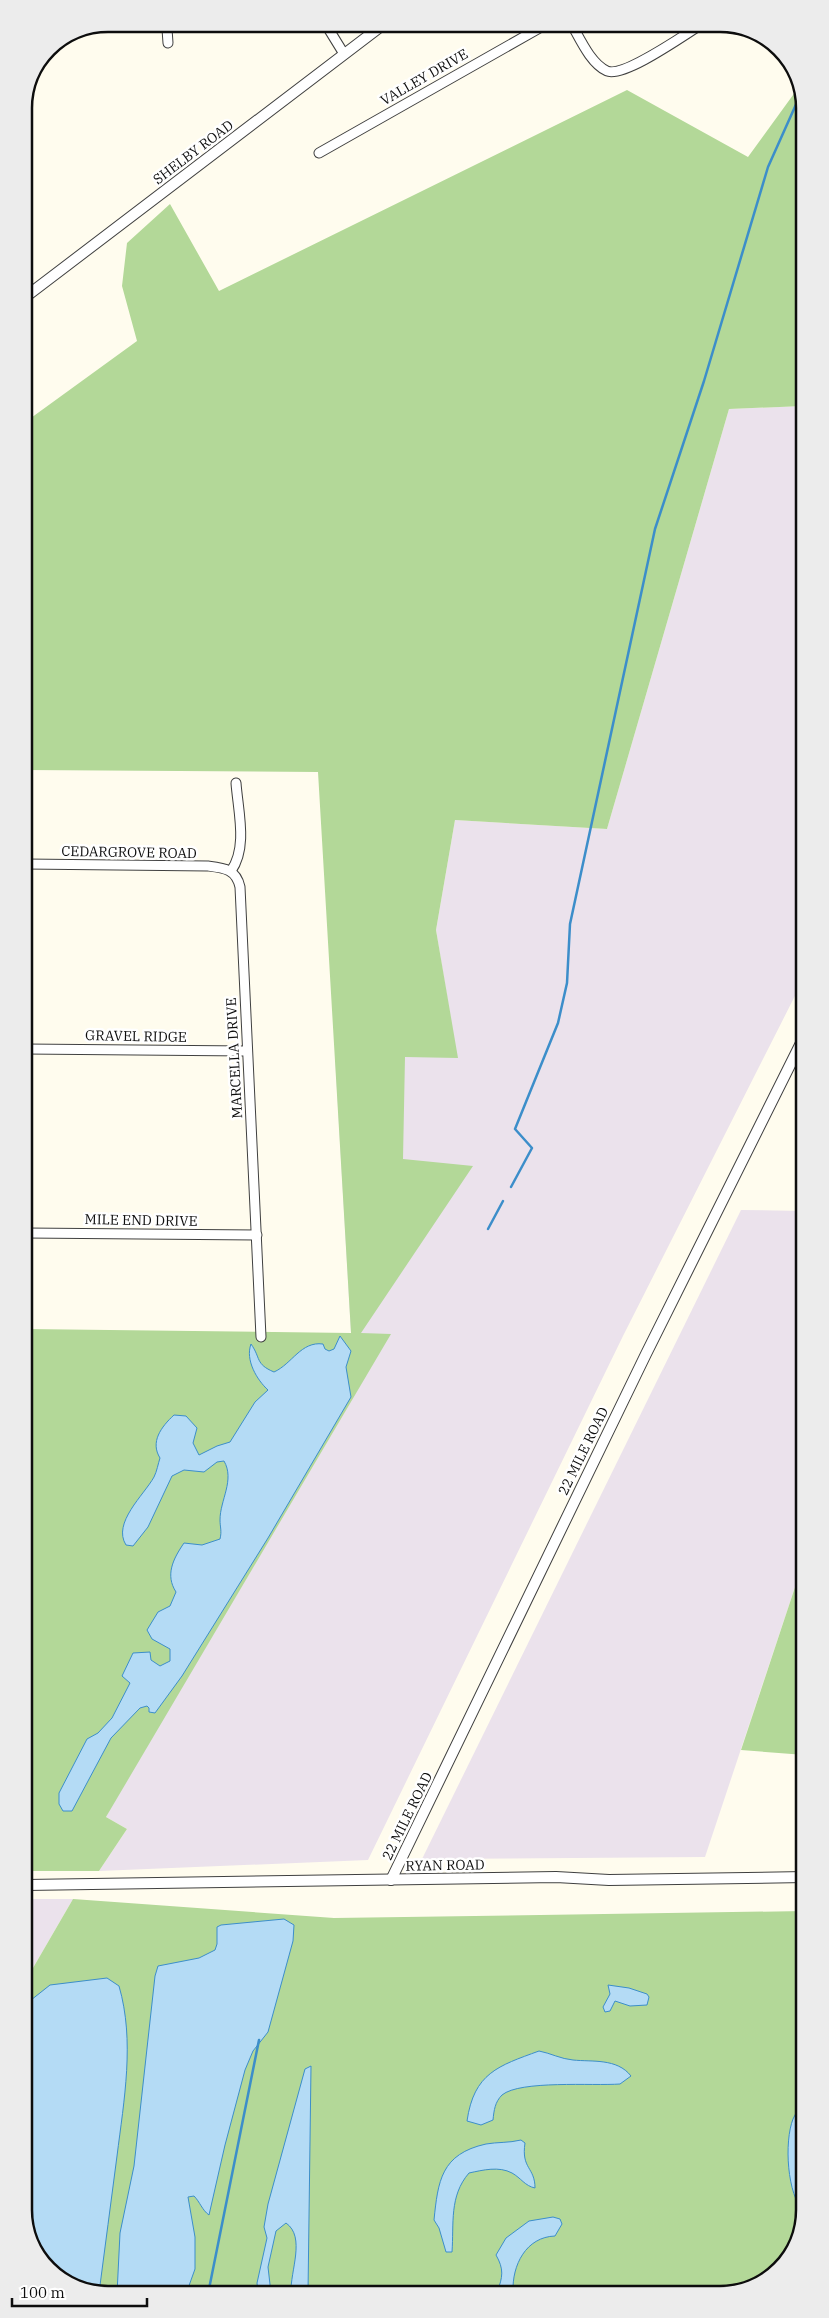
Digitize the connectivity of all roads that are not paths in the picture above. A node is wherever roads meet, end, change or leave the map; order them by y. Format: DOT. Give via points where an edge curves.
graph roads {
  1 [pos="167,32"];
  2 [pos="331,32"];
  3 [pos="373,32"];
  4 [pos="531,33"];
  5 [pos="577,33"];
  6 [pos="687,33"];
  7 [pos="168,43"];
  8 [pos="344,54"];
  9 [pos="319,153"];
  10 [pos="33,291"];
  11 [pos="236,783"];
  12 [pos="33,864"];
  13 [pos="231,871"];
  14 [pos="33,1049"];
  15 [pos="247,1051"];
  16 [pos="796,1053"];
  17 [pos="32,1233"];
  18 [pos="257,1235"];
  19 [pos="261,1337"];
  20 [pos="796,1877"];
  21 [pos="391,1880"];
  22 [pos="32,1885"];
  1 -- 7 [label="street"];
  2 -- 8 [label="street"];
  3 -- 8 [label="street, SHELBY ROAD"];
  4 -- 9 [label="street, VALLEY DRIVE"];
  5 -- 6 [label="street" via="594,61 608,72 632,67"];
  8 -- 10 [label="street, SHELBY ROAD"];
  11 -- 13 [label="street" via="240,843 237,862"];
  12 -- 13 [label="street, CEDARGROVE ROAD" via="208,866"];
  13 -- 15 [label="street, MARCELLA DRIVE" via="240,887"];
  14 -- 15 [label="street, GRAVEL RIDGE"];
  15 -- 18 [label="street, MARCELLA DRIVE"];
  16 -- 21 [label="street, 22 MILE ROAD"];
  17 -- 18 [label="street, MILE END DRIVE"];
  18 -- 19 [label="street, MARCELLA DRIVE"];
  20 -- 21 [label="street, RYAN ROAD"];
  21 -- 22 [label="street, RYAN ROAD"];
}
